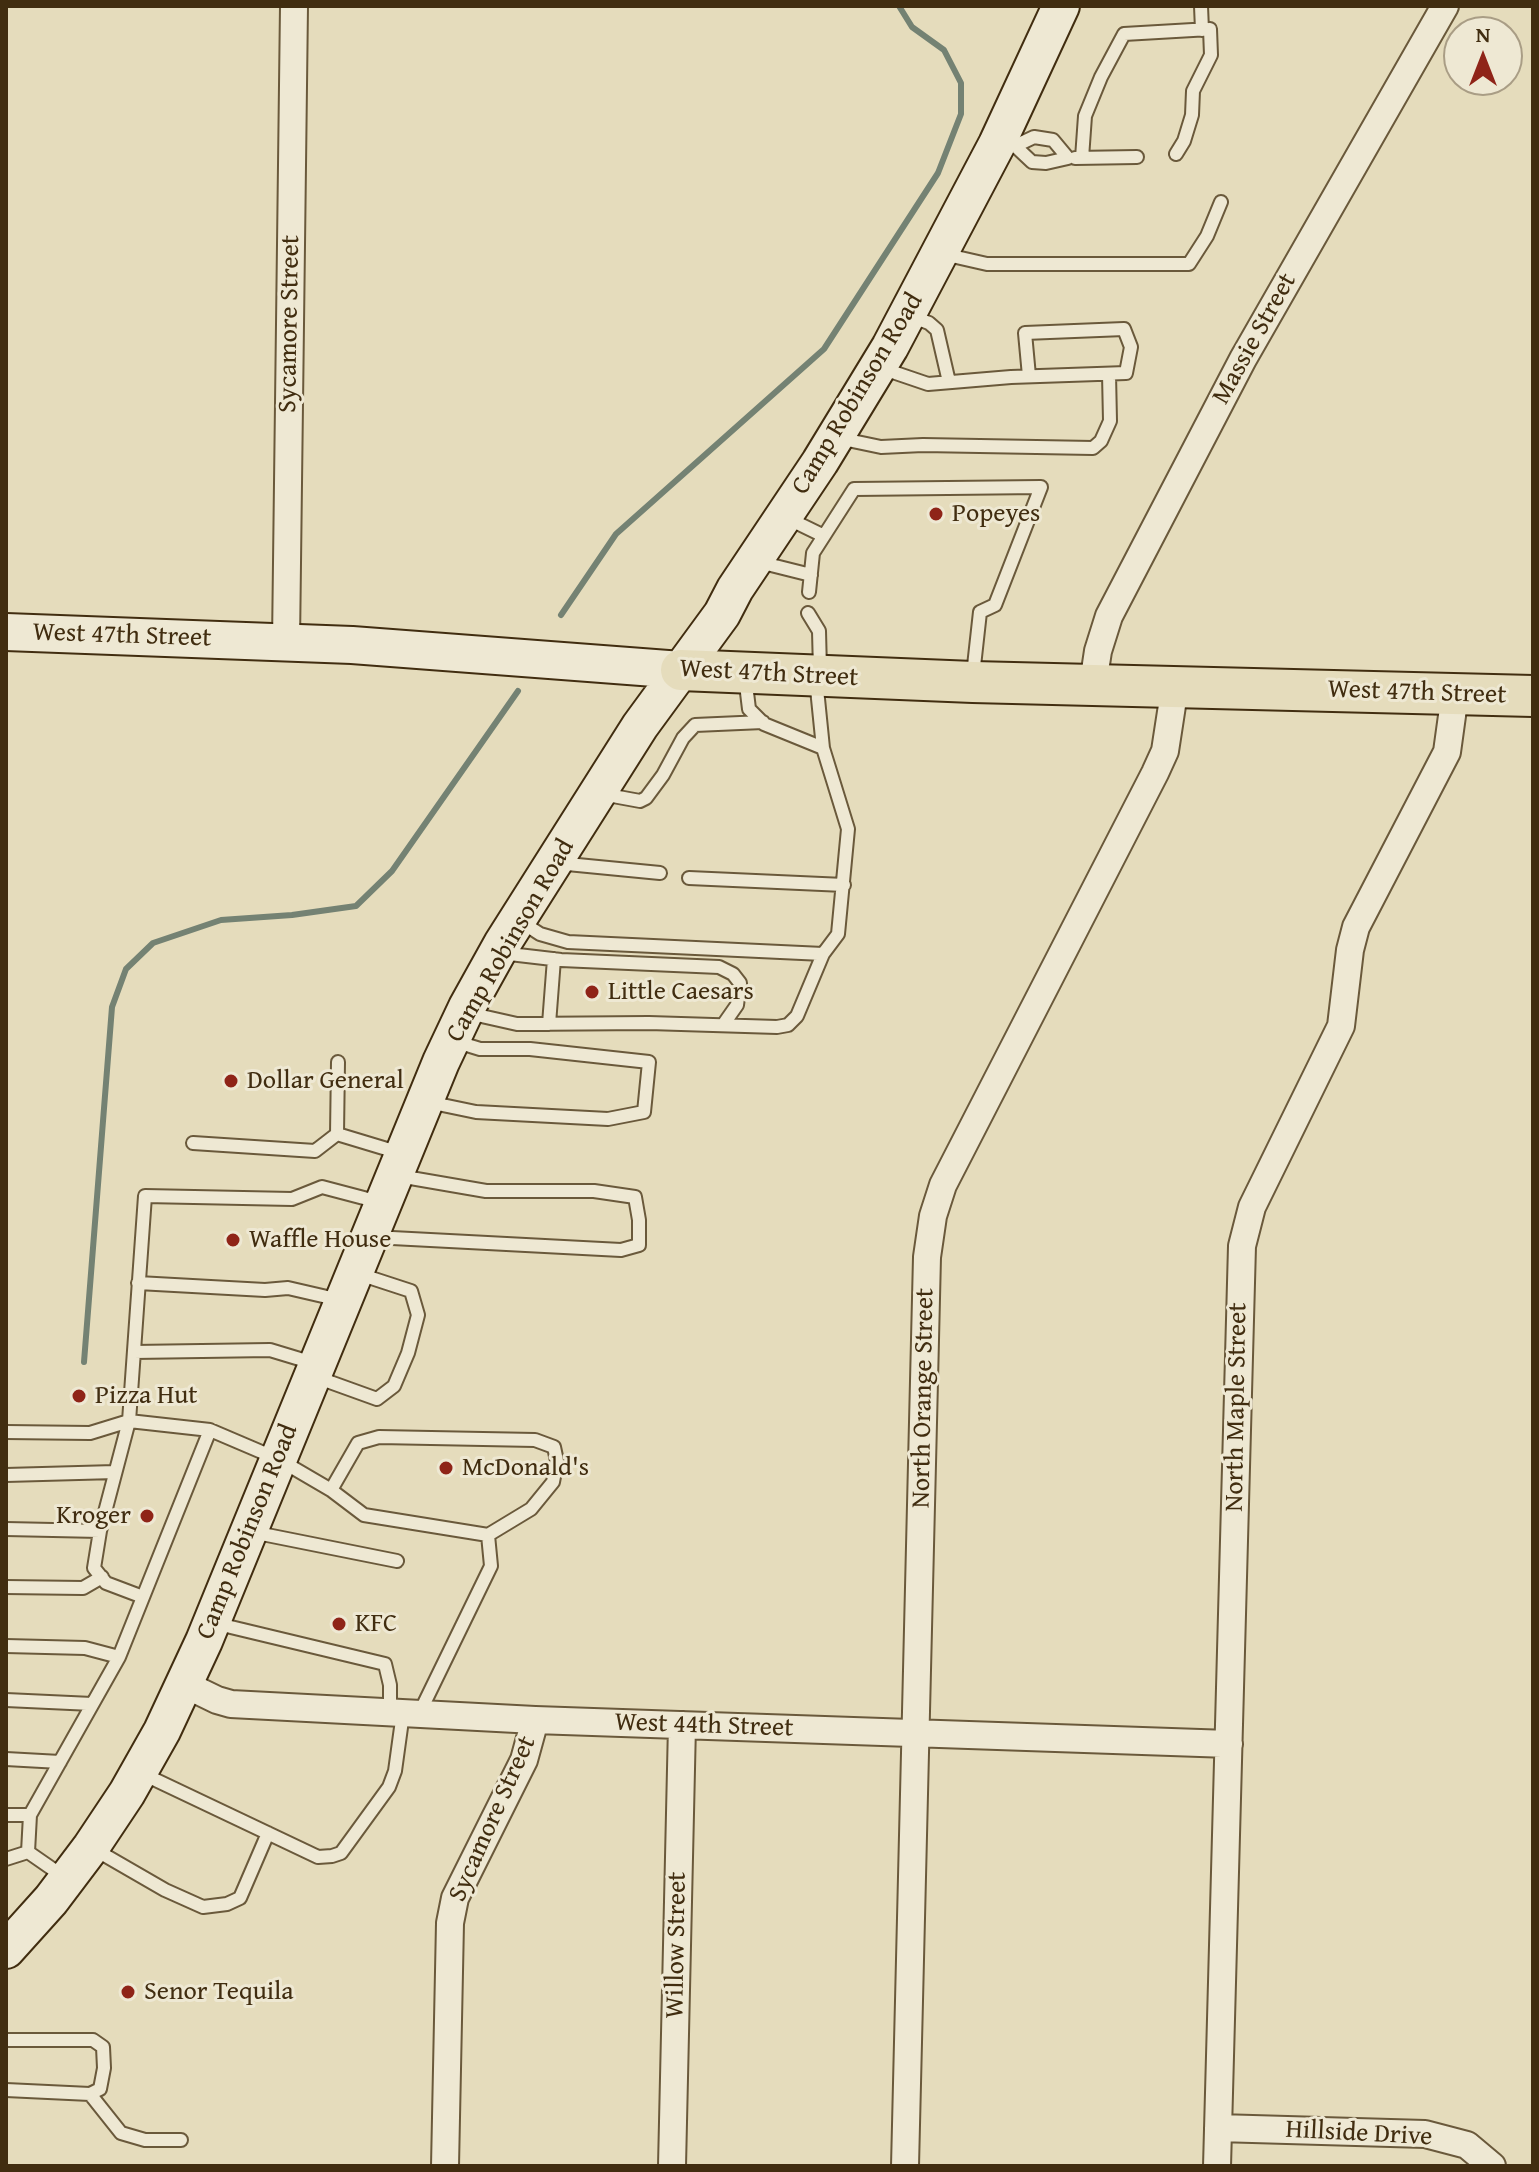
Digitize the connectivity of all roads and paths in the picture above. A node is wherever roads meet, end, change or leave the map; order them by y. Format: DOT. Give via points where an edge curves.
graph roads {
  1 [pos="294,6"];
  2 [pos="1061,6"];
  3 [pos="1201,6"];
  4 [pos="1445,6"];
  5 [pos="1206,30"];
  6 [pos="1006,145"];
  7 [pos="1176,154"];
  8 [pos="1137,157"];
  9 [pos="1075,158"];
  10 [pos="1221,202"];
  11 [pos="940,253"];
  12 [pos="907,315"];
  13 [pos="878,367"];
  14 [pos="1109,374"];
  15 [pos="1029,376"];
  16 [pos="949,382"];
  17 [pos="835,437"];
  18 [pos="784,516"];
  19 [pos="824,536"];
  20 [pos="754,560"];
  21 [pos="811,575"];
  22 [pos="809,592"];
  23 [pos="808,613"];
  24 [pos="6,632"];
  25 [pos="286,642"];
  26 [pos="681,670"];
  27 [pos="745,673"];
  28 [pos="818,677"];
  29 [pos="973,682"];
  30 [pos="1093,684"];
  31 [pos="1175,686"];
  32 [pos="1455,694"];
  33 [pos="1533,696"];
  34 [pos="763,722"];
  35 [pos="823,748"];
  36 [pos="598,793"];
  37 [pos="554,863"];
  38 [pos="660,873"];
  39 [pos="689,878"];
  40 [pos="844,885"];
  41 [pos="518,920"];
  42 [pos="497,953"];
  43 [pos="823,954"];
  44 [pos="554,959"];
  45 [pos="549,1024"];
  46 [pos="723,1025"];
  47 [pos="458,1026"];
  48 [pos="338,1062"];
  49 [pos="425,1101"];
  50 [pos="337,1134"];
  51 [pos="193,1143"];
  52 [pos="394,1177"];
  53 [pos="369,1237"];
  54 [pos="138,1283"];
  55 [pos="349,1286"];
  56 [pos="134,1352"];
  57 [pos="315,1370"];
  58 [pos="129,1421"];
  59 [pos="210,1430"];
  60 [pos="6,1432"];
  61 [pos="278,1459"];
  62 [pos="115,1472"];
  63 [pos="6,1475"];
  64 [pos="331,1490"];
  65 [pos="6,1529"];
  66 [pos="100,1531"];
  67 [pos="249,1531"];
  68 [pos="488,1535"];
  69 [pos="397,1561"];
  70 [pos="102,1577"];
  71 [pos="6,1587"];
  72 [pos="143,1597"];
  73 [pos="211,1623"];
  74 [pos="6,1646"];
  75 [pos="119,1657"];
  76 [pos="184,1684"];
  77 [pos="6,1700"];
  78 [pos="92,1704"];
  79 [pos="404,1713"];
  80 [pos="535,1720"];
  81 [pos="682,1725"];
  82 [pos="916,1735"];
  83 [pos="1229,1744"];
  84 [pos="6,1759"];
  85 [pos="60,1762"];
  86 [pos="139,1772"];
  87 [pos="6,1815"];
  88 [pos="30,1815"];
  89 [pos="268,1833"];
  90 [pos="91,1847"];
  91 [pos="28,1852"];
  92 [pos="6,1859"];
  93 [pos="67,1878"];
  94 [pos="6,1950"];
  95 [pos="6,2040"];
  96 [pos="6,2090"];
  97 [pos="90,2094"];
  98 [pos="1218,2128"];
  99 [pos="181,2140"];
  100 [pos="672,2165"];
  101 [pos="445,2166"];
  102 [pos="905,2166"];
  103 [pos="1217,2166"];
  104 [pos="1492,2166"];
  1 -- 25 [label="street, Sycamore Street"];
  2 -- 6 [label="main road, Camp Robinson Road"];
  3 -- 5 [label="lane"];
  4 -- 30 [label="street, Massie Street" via="1243,359 1116,602 1103,632"];
  5 -- 7 [label="lane" via="1211,55 1193,91 1192,115"];
  5 -- 9 [label="lane" via="1124,34 1085,116"];
  6 -- 9 [label="lane" via="1032,162"];
  6 -- 9 [label="lane" via="1034,137 1053,140"];
  6 -- 11 [label="main road, Camp Robinson Road"];
  8 -- 9 [label="lane"];
  10 -- 11 [label="lane" via="1189,264 987,264"];
  11 -- 12 [label="main road, Camp Robinson Road"];
  12 -- 13 [label="main road, Camp Robinson Road"];
  12 -- 16 [label="lane" via="937,330"];
  13 -- 16 [label="lane" via="928,384"];
  13 -- 17 [label="main road, Camp Robinson Road"];
  14 -- 15 [label="lane"];
  14 -- 15 [label="lane" via="1126,373 1131,347 1124,329 1025,333"];
  14 -- 17 [label="lane" via="1110,421 1093,448 881,447"];
  15 -- 16 [label="lane"];
  17 -- 18 [label="main road, Camp Robinson Road"];
  18 -- 19 [label="lane"];
  18 -- 20 [label="main road, Camp Robinson Road"];
  19 -- 21 [label="lane" via="813,553"];
  19 -- 29 [label="lane" via="854,489 1041,487 995,605 980,612"];
  20 -- 21 [label="lane"];
  20 -- 26 [label="main road, Camp Robinson Road"];
  21 -- 22 [label="lane"];
  23 -- 28 [label="lane" via="819,631"];
  24 -- 25 [label="main road, West 47th Street"];
  25 -- 26 [label="main road, West 47th Street"];
  26 -- 27 [label="main road, West 47th Street"];
  26 -- 36 [label="main road, Camp Robinson Road"];
  27 -- 28 [label="main road, West 47th Street"];
  27 -- 34 [label="lane" via="749,709"];
  28 -- 29 [label="main road, West 47th Street"];
  28 -- 35 [label="lane"];
  29 -- 30 [label="main road, West 47th Street"];
  30 -- 31 [label="main road, West 47th Street"];
  31 -- 32 [label="main road, West 47th Street"];
  31 -- 82 [label="street, North Orange Street" via="1165,751 1155,773 943,1185 933,1216 927,1257"];
  32 -- 33 [label="main road, West 47th Street"];
  32 -- 83 [label="street, North Maple Street" via="1447,752 1356,927 1341,1026 1252,1207 1242,1246"];
  34 -- 35 [label="lane"];
  34 -- 36 [label="lane" via="695,725 646,798"];
  35 -- 40 [label="lane" via="848,829"];
  36 -- 37 [label="main road, Camp Robinson Road"];
  37 -- 38 [label="lane"];
  37 -- 41 [label="main road, Camp Robinson Road"];
  39 -- 40 [label="lane"];
  40 -- 43 [label="lane" via="838,934"];
  41 -- 42 [label="main road, Camp Robinson Road"];
  41 -- 43 [label="lane" via="568,942"];
  42 -- 44 [label="lane"];
  42 -- 47 [label="main road, Camp Robinson Road"];
  43 -- 46 [label="lane" via="797,1016 788,1025"];
  44 -- 45 [label="lane"];
  44 -- 46 [label="lane" via="719,967 740,983 737,1005"];
  45 -- 46 [label="lane"];
  45 -- 47 [label="lane"];
  47 -- 49 [label="main road, Camp Robinson Road"];
  47 -- 49 [label="lane" via="480,1049 649,1062 644,1112 608,1119 505,1114"];
  48 -- 50 [label="lane"];
  49 -- 52 [label="main road, Camp Robinson Road"];
  50 -- 51 [label="lane" via="315,1151"];
  50 -- 52 [label="lane"];
  52 -- 53 [label="main road, Camp Robinson Road"];
  52 -- 53 [label="lane" via="486,1191 594,1191 635,1197 639,1245 621,1250 550,1248"];
  52 -- 54 [label="lane" via="322,1187 292,1199 145,1196"];
  53 -- 55 [label="main road, Camp Robinson Road"];
  54 -- 55 [label="lane" via="265,1290"];
  54 -- 56 [label="lane"];
  55 -- 57 [label="main road, Camp Robinson Road"];
  55 -- 57 [label="lane" via="411,1291 418,1315 408,1353 394,1386 377,1399"];
  56 -- 57 [label="lane" via="270,1350"];
  56 -- 58 [label="lane"];
  57 -- 61 [label="main road, Camp Robinson Road"];
  58 -- 59 [label="lane"];
  58 -- 60 [label="lane" via="90,1433"];
  58 -- 62 [label="lane"];
  59 -- 61 [label="lane"];
  59 -- 72 [label="lane"];
  61 -- 64 [label="lane"];
  61 -- 67 [label="main road, Camp Robinson Road"];
  62 -- 63 [label="lane"];
  62 -- 66 [label="lane"];
  64 -- 68 [label="lane" via="364,1515"];
  64 -- 68 [label="lane" via="358,1443 379,1437 535,1440 554,1447 553,1482 531,1509"];
  65 -- 66 [label="lane"];
  66 -- 70 [label="lane" via="94,1568"];
  67 -- 69 [label="lane"];
  67 -- 73 [label="main road, Camp Robinson Road"];
  68 -- 79 [label="lane" via="491,1566"];
  70 -- 71 [label="lane" via="83,1588"];
  70 -- 72 [label="lane"];
  72 -- 75 [label="lane"];
  73 -- 76 [label="main road, Camp Robinson Road"];
  73 -- 79 [label="lane" via="385,1664"];
  74 -- 75 [label="lane" via="85,1648"];
  75 -- 78 [label="lane"];
  76 -- 79 [label="street, West 44th Street" via="231,1704"];
  76 -- 86 [label="main road, Camp Robinson Road"];
  77 -- 78 [label="lane"];
  78 -- 85 [label="lane"];
  79 -- 80 [label="street, West 44th Street"];
  79 -- 89 [label="lane" via="389,1787 341,1853 318,1857"];
  80 -- 81 [label="street, West 44th Street"];
  80 -- 101 [label="street, Sycamore Street" via="524,1760 455,1898 450,1923"];
  81 -- 82 [label="street, West 44th Street"];
  81 -- 100 [label="street, Willow Street"];
  82 -- 83 [label="street, West 44th Street"];
  82 -- 102 [label="street, North Orange Street"];
  83 -- 98 [label="street, North Maple Street"];
  84 -- 85 [label="lane"];
  85 -- 88 [label="lane"];
  86 -- 89 [label="lane"];
  86 -- 90 [label="main road, Camp Robinson Road"];
  87 -- 88 [label="lane"];
  88 -- 91 [label="lane"];
  89 -- 90 [label="lane" via="240,1898 203,1907"];
  90 -- 93 [label="main road, Camp Robinson Road"];
  91 -- 92 [label="lane"];
  91 -- 93 [label="lane"];
  93 -- 94 [label="main road, Camp Robinson Road"];
  95 -- 97 [label="lane" via="93,2040 103,2047 104,2068 100,2089"];
  96 -- 97 [label="lane"];
  97 -- 99 [label="lane" via="121,2133 145,2140"];
  98 -- 103 [label="street, North Maple Street"];
  98 -- 104 [label="street, Hillside Drive" via="1425,2134 1467,2145"];
}
